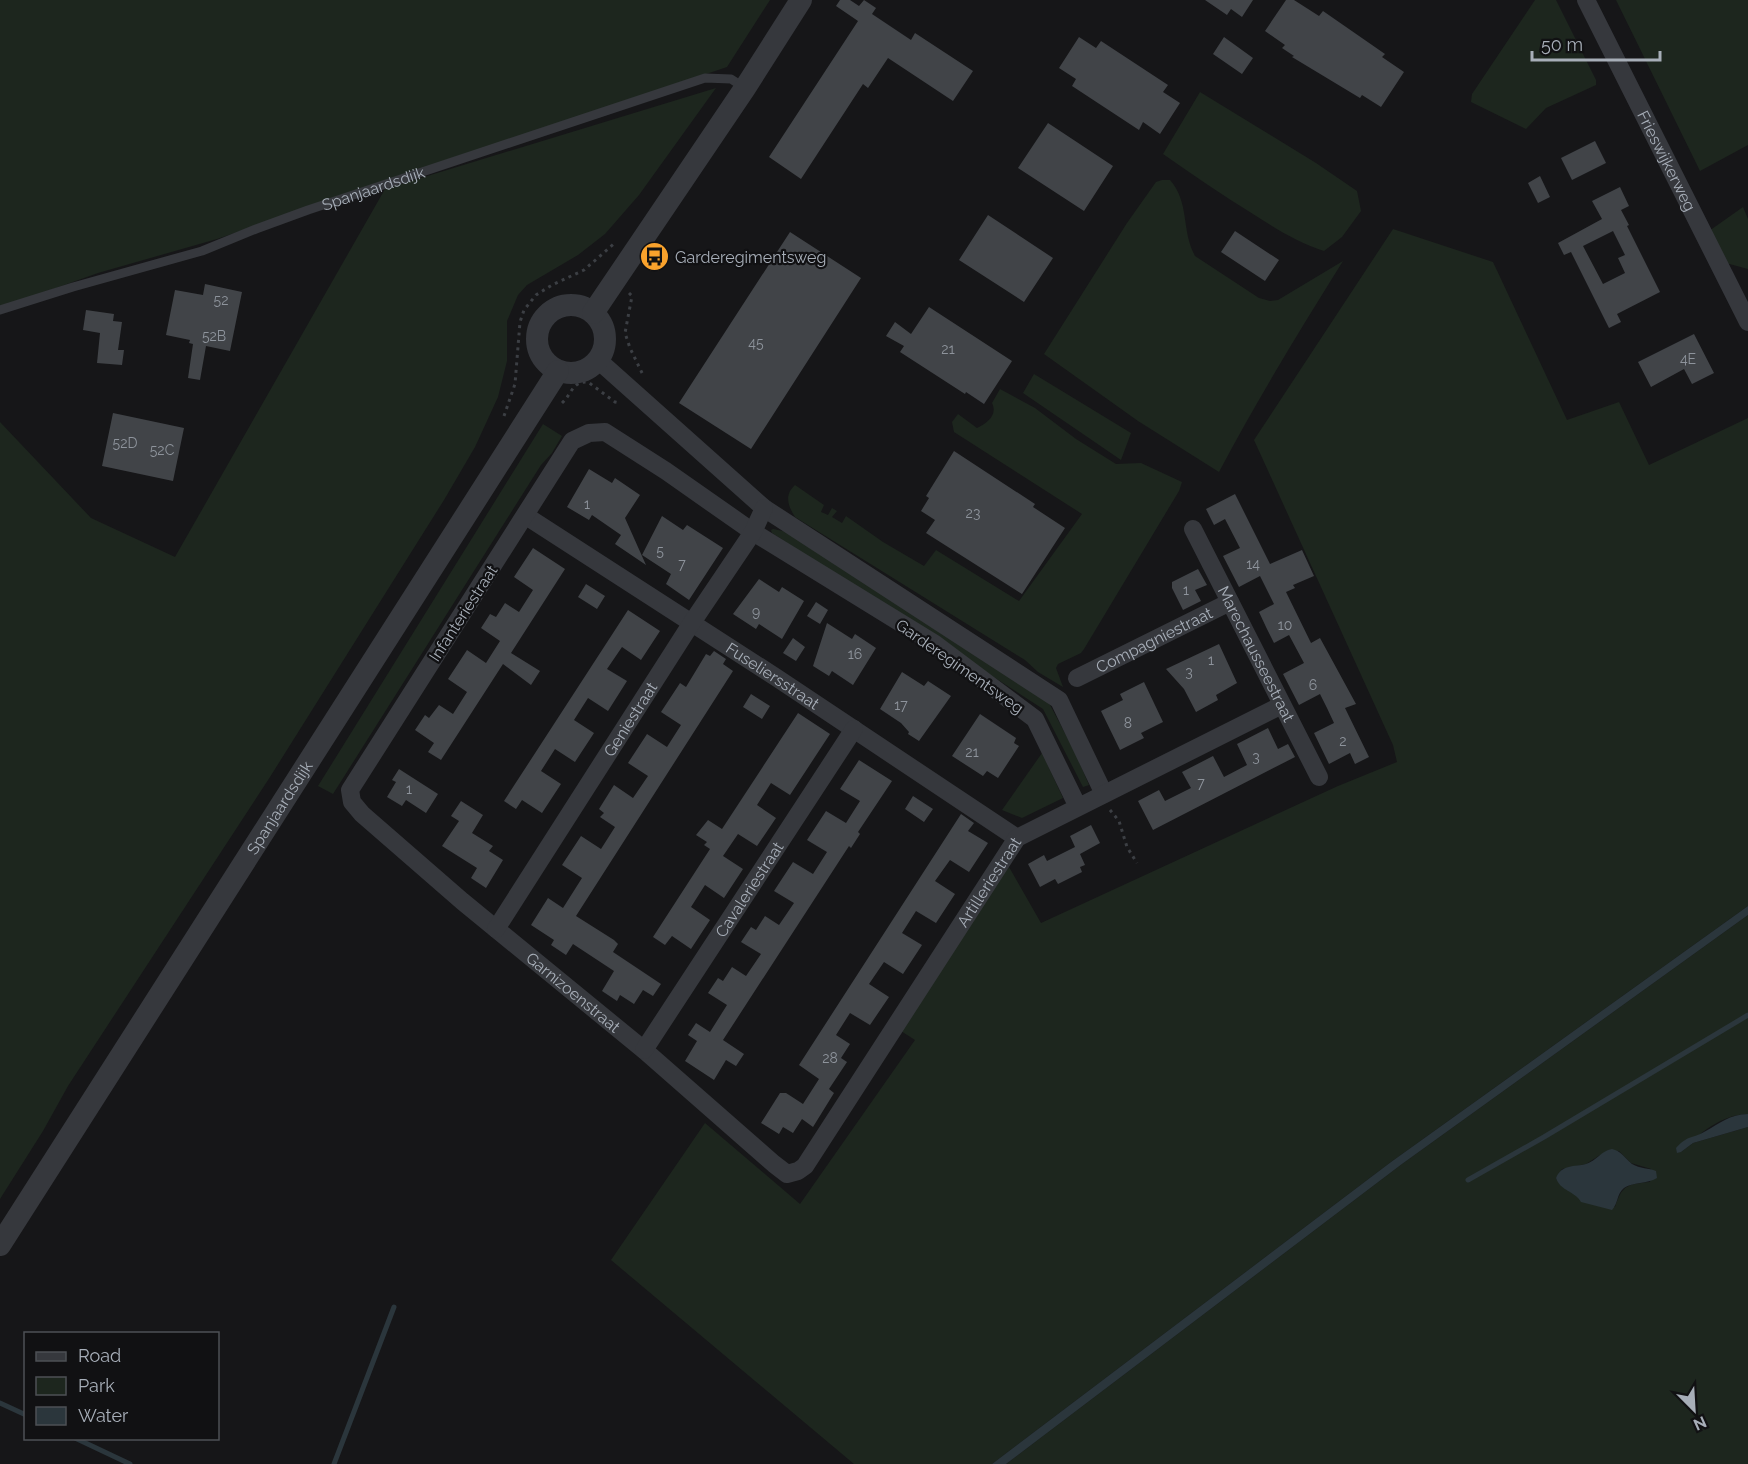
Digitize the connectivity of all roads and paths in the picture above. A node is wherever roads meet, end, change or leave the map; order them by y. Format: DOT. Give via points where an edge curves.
graph roads {
  1 [pos="801,0"];
  2 [pos="1586,0"];
  3 [pos="745,88"];
  4 [pos="616,280"];
  5 [pos="0,310"];
  6 [pos="593,313"];
  7 [pos="1748,322"];
  8 [pos="598,360"];
  9 [pos="558,371"];
  10 [pos="515,384"];
  11 [pos="541,398"];
  12 [pos="653,408"];
  13 [pos="590,433"];
  14 [pos="764,508"];
  15 [pos="526,516"];
  16 [pos="1193,529"];
  17 [pos="753,532"];
  18 [pos="1230,602"];
  19 [pos="691,624"];
  20 [pos="1077,678"];
  21 [pos="1282,705"];
  22 [pos="854,729"];
  23 [pos="1319,777"];
  24 [pos="1092,800"];
  25 [pos="352,802"];
  26 [pos="1017,838"];
  27 [pos="1137,863"];
  28 [pos="496,929"];
  29 [pos="644,1050"];
  30 [pos="798,1171"];
  31 [pos="0,1245"];
  1 -- 3 [label="street"];
  2 -- 7 [label="street, Frieswijkerweg"];
  3 -- 4 [label="street"];
  3 -- 5 [label="lane, Spanjaardsdijk" via="731,79 705,78 308,210 202,251"];
  4 -- 6 [label="street"];
  4 -- 12 [label="path" via="632,296 625,333 647,382"];
  6 -- 8 [label="street" via="604,330 603,351"];
  6 -- 9 [label="street" via="569,304 545,316 538,327 539,353"];
  8 -- 9 [label="street" via="580,372"];
  8 -- 12 [label="street, Garderegimentsweg"];
  9 -- 11 [label="street, Spanjaardsdijk"];
  10 -- 11 [label="path"];
  11 -- 12 [label="path" via="556,405 563,403 574,385 588,382 615,402"];
  11 -- 31 [label="street, Spanjaardsdijk"];
  12 -- 14 [label="street, Garderegimentsweg"];
  13 -- 15 [label="street, Infanteriestraat" via="572,441"];
  13 -- 17 [label="street, Garderegimentsweg" via="604,432"];
  14 -- 17 [label="street, Geniestraat"];
  14 -- 24 [label="street, Garderegimentsweg" via="1059,700"];
  15 -- 19 [label="street, Fuseliersstraat"];
  15 -- 25 [label="street, Infanteriestraat" via="350,790"];
  16 -- 18 [label="street, Marechausseestraat"];
  17 -- 19 [label="street, Geniestraat"];
  17 -- 24 [label="street, Garderegimentsweg" via="934,644 1035,719"];
  18 -- 20 [label="street, Compagniestraat"];
  18 -- 21 [label="street, Marechausseestraat"];
  19 -- 22 [label="street, Fuseliersstraat"];
  19 -- 28 [label="street, Geniestraat"];
  21 -- 23 [label="street, Marechausseestraat"];
  21 -- 24 [label="street, Artilleriestraat"];
  22 -- 26 [label="street, Fuseliersstraat"];
  22 -- 29 [label="street, Cavaleriestraat"];
  24 -- 26 [label="street, Artilleriestraat"];
  24 -- 27 [label="path" via="1117,817 1128,852"];
  25 -- 28 [label="street, Garnizoenstraat"];
  26 -- 30 [label="street, Artilleriestraat" via="830,1130"];
  28 -- 29 [label="street, Garnizoenstraat"];
  29 -- 30 [label="street, Garnizoenstraat" via="774,1164 787,1174"];
}
